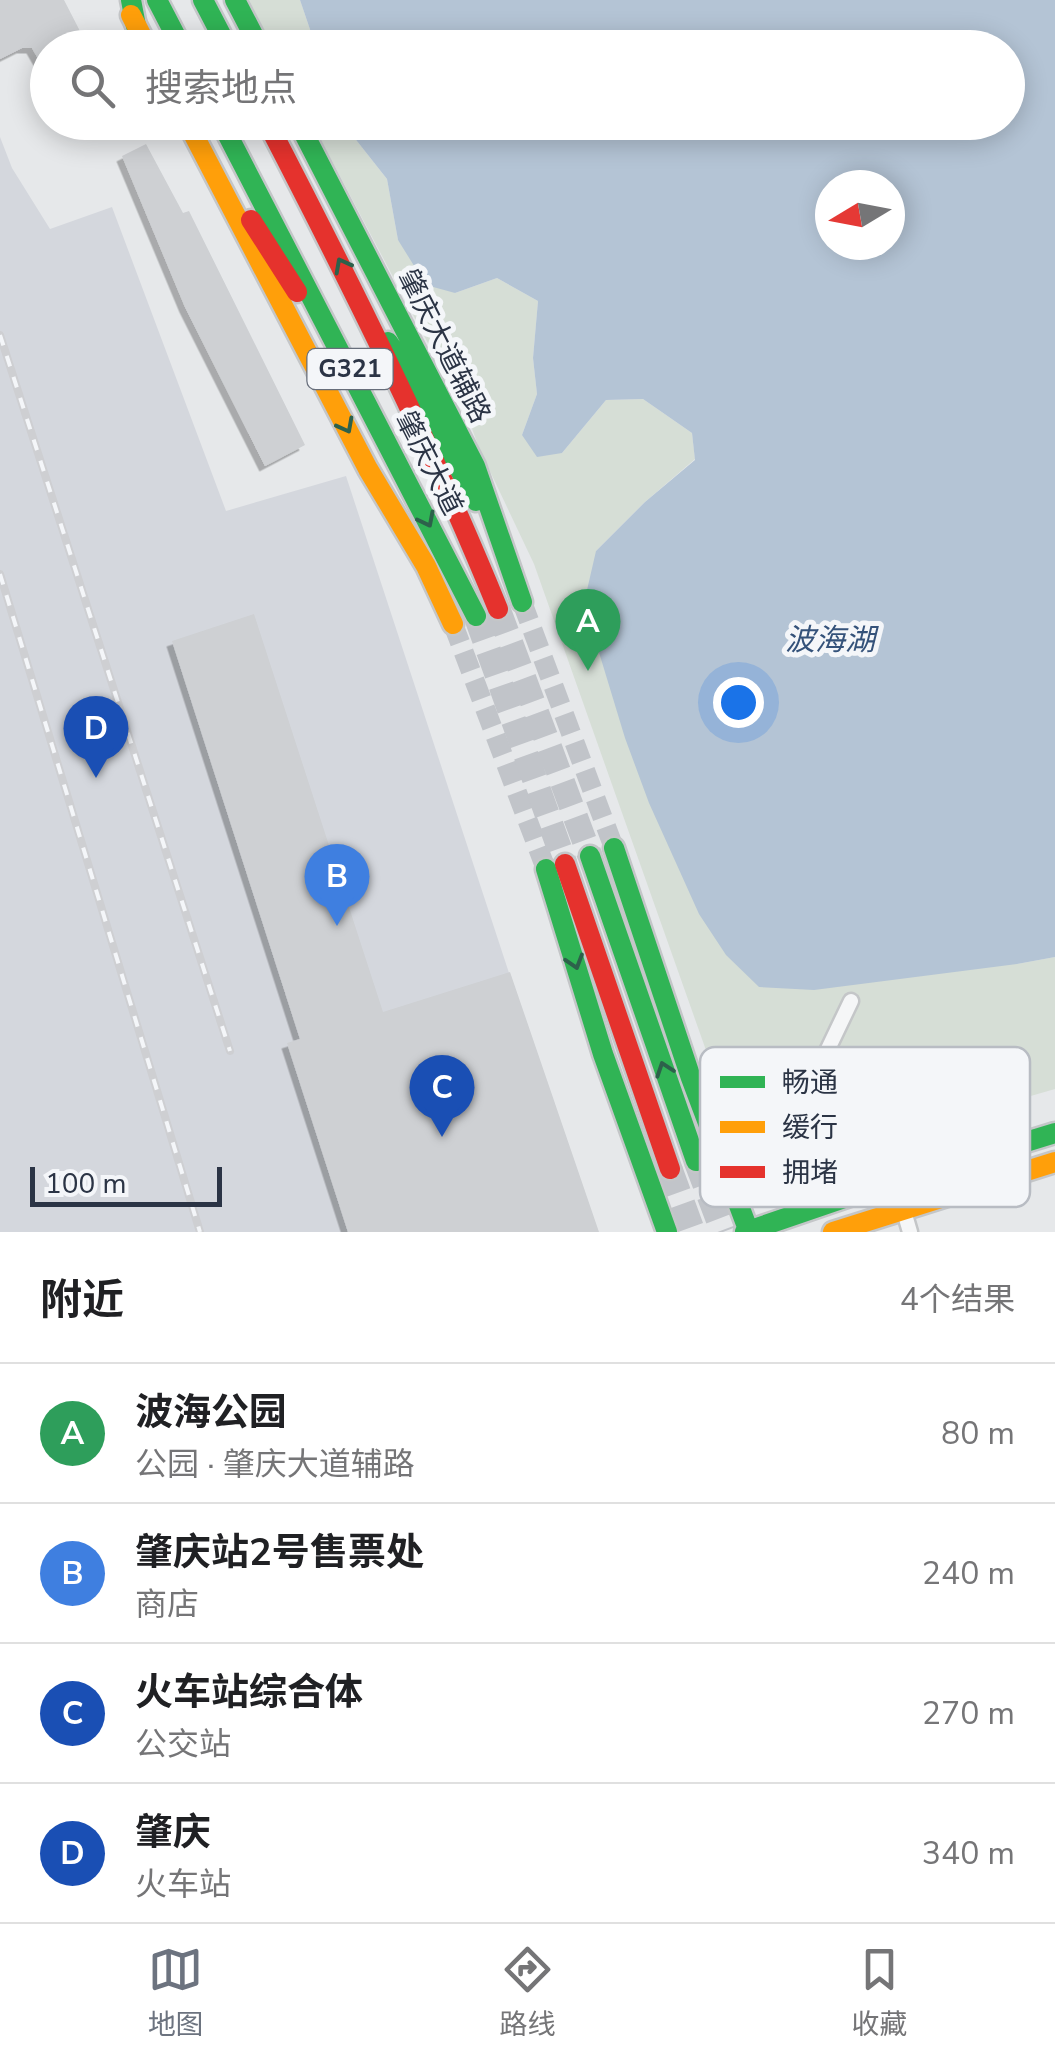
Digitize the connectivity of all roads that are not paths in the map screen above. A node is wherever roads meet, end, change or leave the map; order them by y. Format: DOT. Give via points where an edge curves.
graph roads {
  1 [pos="123,0"];
  2 [pos="131,0"];
  3 [pos="158,0"];
  4 [pos="203,0"];
  5 [pos="235,0"];
  6 [pos="136,26"];
  7 [pos="138,30"];
  8 [pos="173,30"];
  9 [pos="219,30"];
  10 [pos="251,30"];
  11 [pos="196,140"];
  12 [pos="199,140"];
  13 [pos="231,140"];
  14 [pos="276,140"];
  15 [pos="307,140"];
  16 [pos="360,302"];
  17 [pos="340,350"];
  18 [pos="504,556"];
  19 [pos="522,602"];
  20 [pos="498,608"];
  21 [pos="476,616"];
  22 [pos="453,624"];
  23 [pos="614,848"];
  24 [pos="590,856"];
  25 [pos="851,1001"];
  26 [pos="829,1047"];
  27 [pos="700,1104"];
  28 [pos="1055,1133"];
  29 [pos="1030,1141"];
  30 [pos="696,1161"];
  31 [pos="1055,1162"];
  32 [pos="670,1169"];
  33 [pos="1030,1170"];
  34 [pos="738,1207"];
  35 [pos="821,1207"];
  36 [pos="906,1207"];
  37 [pos="903,1208"];
  38 [pos="854,1227"];
  39 [pos="667,1232"];
  40 [pos="747,1232"];
  41 [pos="833,1232"];
  42 [pos="910,1232"];
  1 -- 6 [label="main road"];
  2 -- 6 [label="main road"];
  3 -- 8 [label="main road"];
  4 -- 9 [label="main road"];
  5 -- 10 [label="main road"];
  6 -- 7 [label="main road"];
  11 -- 22 [label="main road, one-way"];
  12 -- 17 [label="main road"];
  13 -- 17 [label="main road, 肇庆大道 / G321"];
  16 -- 14 [label="main road, 肇庆大道 / G321, one-way"];
  15 -- 18 [label="main road, 肇庆大道辅路" via="475,466"];
  16 -- 18 [label="main road" via="411,376"];
  16 -- 20 [label="main road, 肇庆大道 / G321"];
  17 -- 21 [label="main road, 肇庆大道 / G321, one-way"];
  18 -- 19 [label="main road, 肇庆大道辅路"];
  23 -- 27 [label="main road"];
  30 -- 24 [label="main road, one-way"];
  25 -- 26 [label="street"];
  28 -- 29 [label="main road"];
  31 -- 33 [label="main road"];
  32 -- 39 [label="main road, one-way" via="556,867 603,1054"];
  34 -- 40 [label="main road"];
  35 -- 40 [label="main road"];
  36 -- 37 [label="main road"];
  37 -- 38 [label="main road"];
  37 -- 42 [label="street"];
  38 -- 41 [label="main road"];
}
